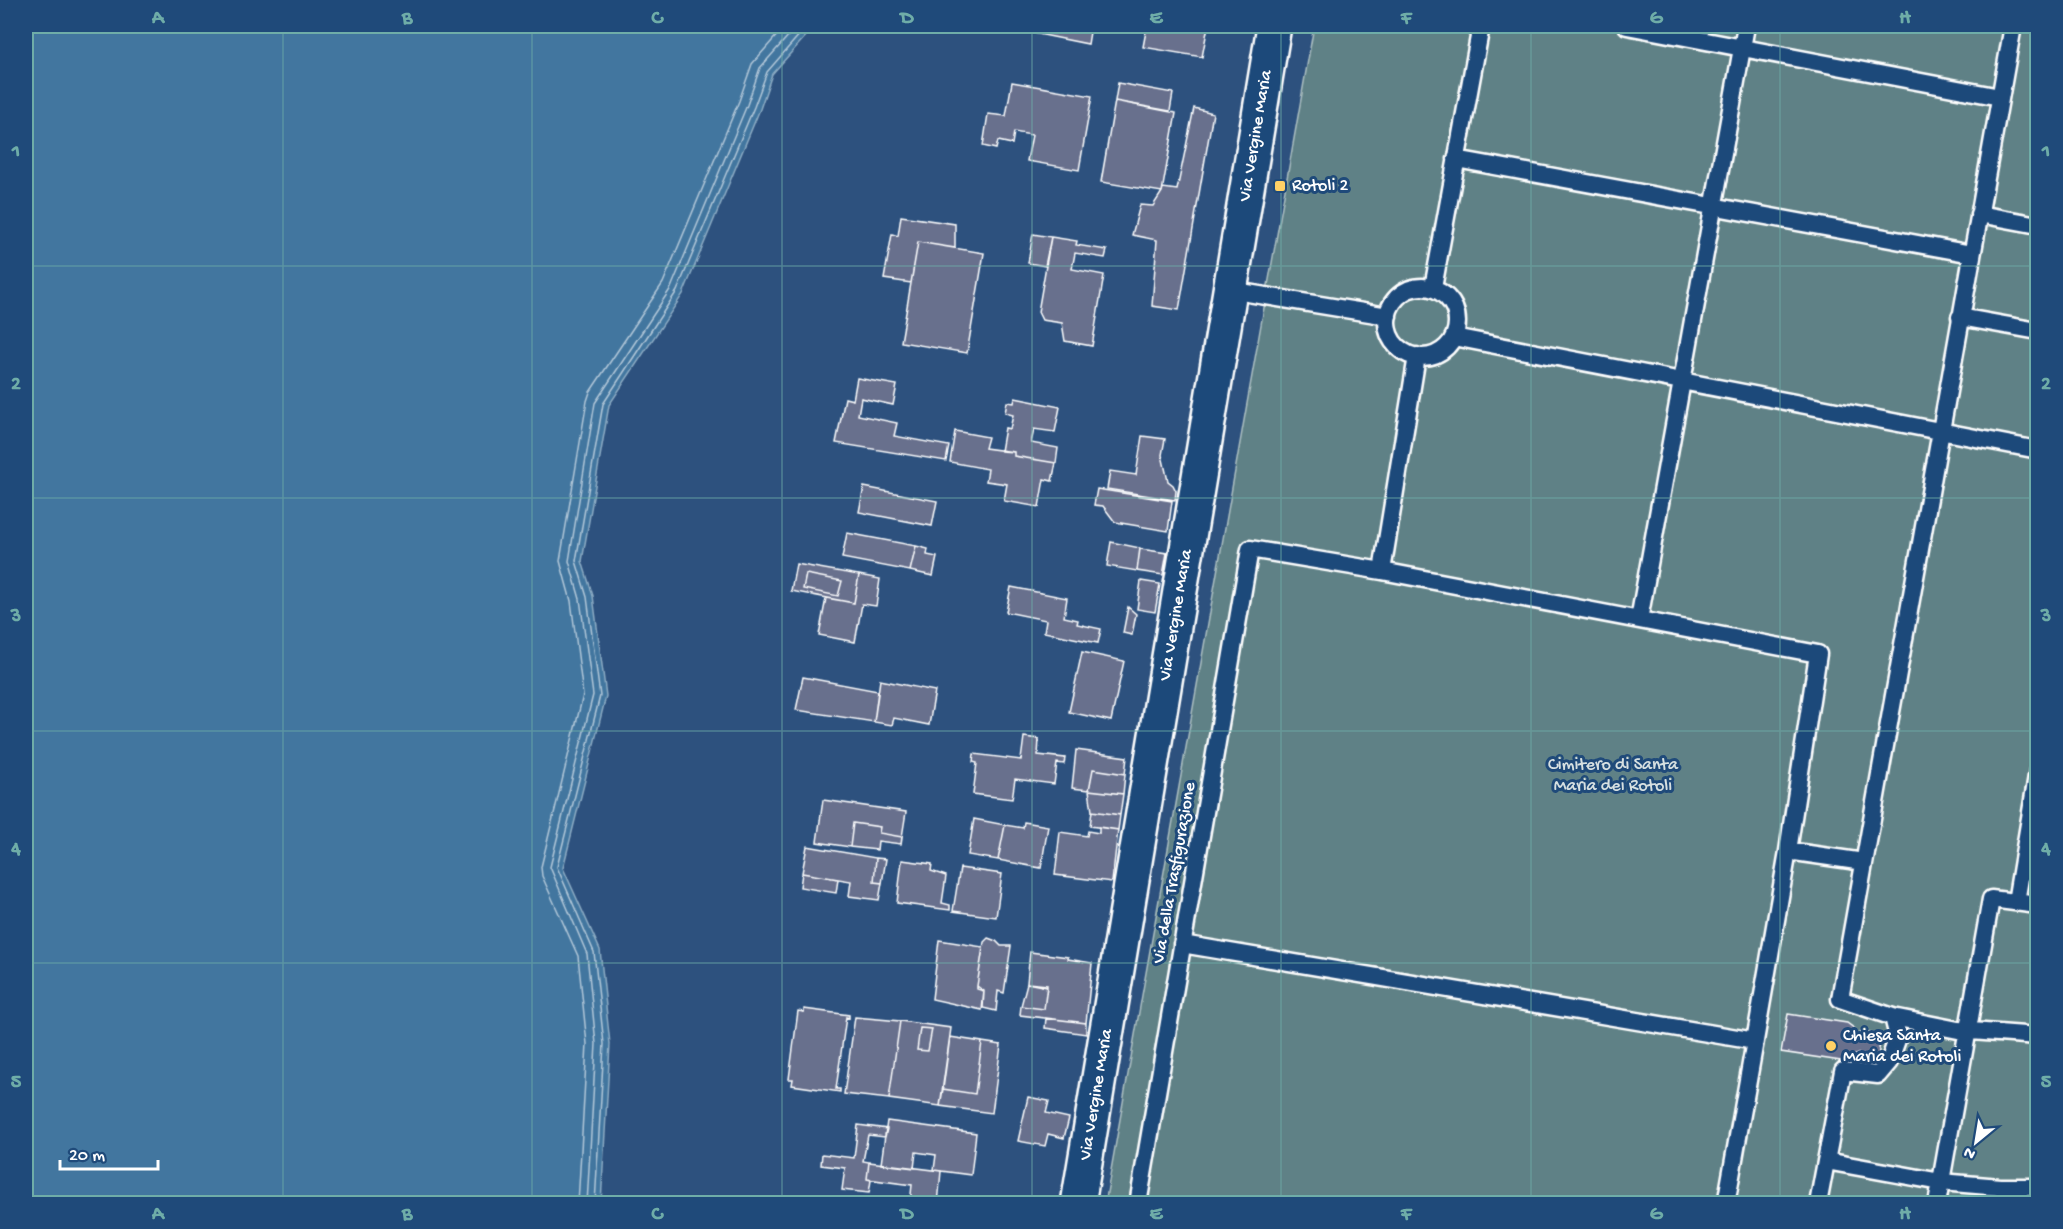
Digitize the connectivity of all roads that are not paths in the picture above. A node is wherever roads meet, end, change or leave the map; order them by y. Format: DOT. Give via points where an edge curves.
graph roads {
  1 [pos="1274,26"];
  2 [pos="1481,26"];
  3 [pos="1627,26"];
  4 [pos="1746,26"];
  5 [pos="2013,26"];
  6 [pos="1742,48"];
  7 [pos="2000,98"];
  8 [pos="1456,159"];
  9 [pos="1714,207"];
  10 [pos="1979,214"];
  11 [pos="2037,225"];
  12 [pos="1972,254"];
  13 [pos="1433,288"];
  14 [pos="1229,290"];
  15 [pos="1388,316"];
  16 [pos="1960,317"];
  17 [pos="2037,331"];
  18 [pos="1454,337"];
  19 [pos="1417,356"];
  20 [pos="1683,382"];
  21 [pos="1940,432"];
  22 [pos="2037,450"];
  23 [pos="1382,571"];
  24 [pos="1639,620"];
  25 [pos="2037,770"];
  26 [pos="1788,851"];
  27 [pos="1864,862"];
  28 [pos="2016,902"];
  29 [pos="2037,905"];
  30 [pos="1182,944"];
  31 [pos="1893,1017"];
  32 [pos="1968,1032"];
  33 [pos="2037,1036"];
  34 [pos="1755,1041"];
  35 [pos="1826,1161"];
  36 [pos="1941,1182"];
  37 [pos="2037,1187"];
  38 [pos="1078,1203"];
  39 [pos="1138,1203"];
  40 [pos="1726,1203"];
  41 [pos="1818,1203"];
  42 [pos="1937,1203"];
  1 -- 14 [label="main road, Via Vergine Maria"];
  2 -- 8 [label="lane"];
  3 -- 6 [label="lane"];
  4 -- 6 [label="lane"];
  5 -- 7 [label="lane"];
  6 -- 7 [label="lane"];
  6 -- 9 [label="lane"];
  7 -- 10 [label="lane"];
  8 -- 9 [label="lane"];
  8 -- 13 [label="lane"];
  9 -- 12 [label="lane"];
  9 -- 20 [label="lane"];
  10 -- 11 [label="lane"];
  10 -- 12 [label="lane"];
  12 -- 16 [label="lane"];
  13 -- 15 [label="lane" via="1409,289 1391,305"];
  13 -- 18 [label="lane" via="1444,294 1456,314"];
  14 -- 15 [label="lane"];
  14 -- 38 [label="main road, Via Vergine Maria"];
  15 -- 19 [label="lane" via="1391,338 1407,353"];
  16 -- 17 [label="lane"];
  16 -- 21 [label="lane"];
  18 -- 19 [label="lane" via="1439,352"];
  18 -- 20 [label="lane"];
  19 -- 23 [label="lane"];
  20 -- 21 [label="lane"];
  20 -- 24 [label="lane"];
  21 -- 22 [label="lane"];
  21 -- 27 [label="lane"];
  23 -- 24 [label="lane"];
  23 -- 30 [label="lane, Via della Trasfigurazione" via="1250,549"];
  24 -- 26 [label="lane" via="1818,654"];
  25 -- 28 [label="lane"];
  26 -- 27 [label="lane"];
  26 -- 34 [label="lane"];
  27 -- 31 [label="lane" via="1840,999"];
  28 -- 29 [label="lane"];
  28 -- 32 [label="lane" via="1991,899"];
  30 -- 34 [label="lane"];
  30 -- 39 [label="lane, Via della Trasfigurazione"];
  31 -- 32 [label="lane"];
  31 -- 35 [label="lane" via="1898,1037 1889,1062 1878,1075 1843,1071"];
  32 -- 33 [label="lane"];
  32 -- 36 [label="lane"];
  34 -- 40 [label="lane"];
  35 -- 36 [label="lane"];
  35 -- 41 [label="lane"];
  36 -- 37 [label="lane"];
  36 -- 42 [label="lane"];
}
